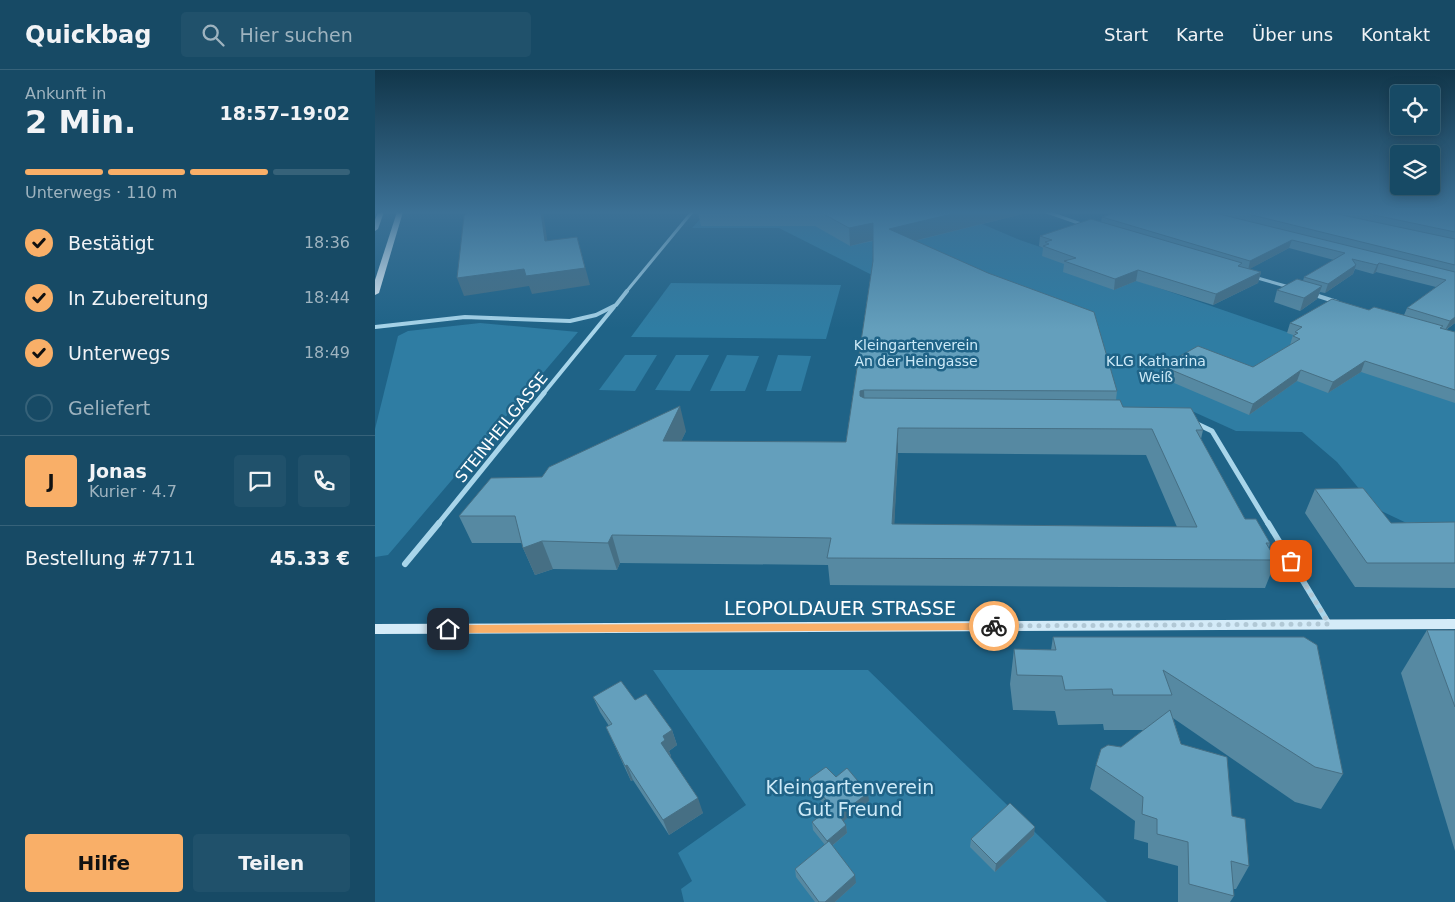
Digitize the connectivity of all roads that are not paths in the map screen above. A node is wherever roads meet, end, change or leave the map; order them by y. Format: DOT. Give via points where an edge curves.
graph roads {
  1 [pos="388,251"];
  2 [pos="661,251"];
  3 [pos="1251,276"];
  4 [pos="1297,290"];
  5 [pos="1307,292"];
  6 [pos="375,293"];
  7 [pos="1344,304"];
  8 [pos="616,305"];
  9 [pos="375,327"];
  10 [pos="1183,421"];
  11 [pos="405,564"];
  12 [pos="1329,624"];
  13 [pos="1455,624"];
  14 [pos="375,629"];
  1 -- 6 [label="main road"];
  2 -- 8 [label="street, STEINHEILGASSE"];
  3 -- 4 [label="street"];
  5 -- 7 [label="street"];
  8 -- 9 [label="street, STEINHEILGASSE" via="596,315 570,321 465,317"];
  8 -- 11 [label="street, STEINHEILGASSE"];
  10 -- 12 [label="street" via="1201,424 1212,431"];
  12 -- 13 [label="main road, LEOPOLDAUER STRASSE"];
  12 -- 14 [label="main road, LEOPOLDAUER STRASSE"];
}
